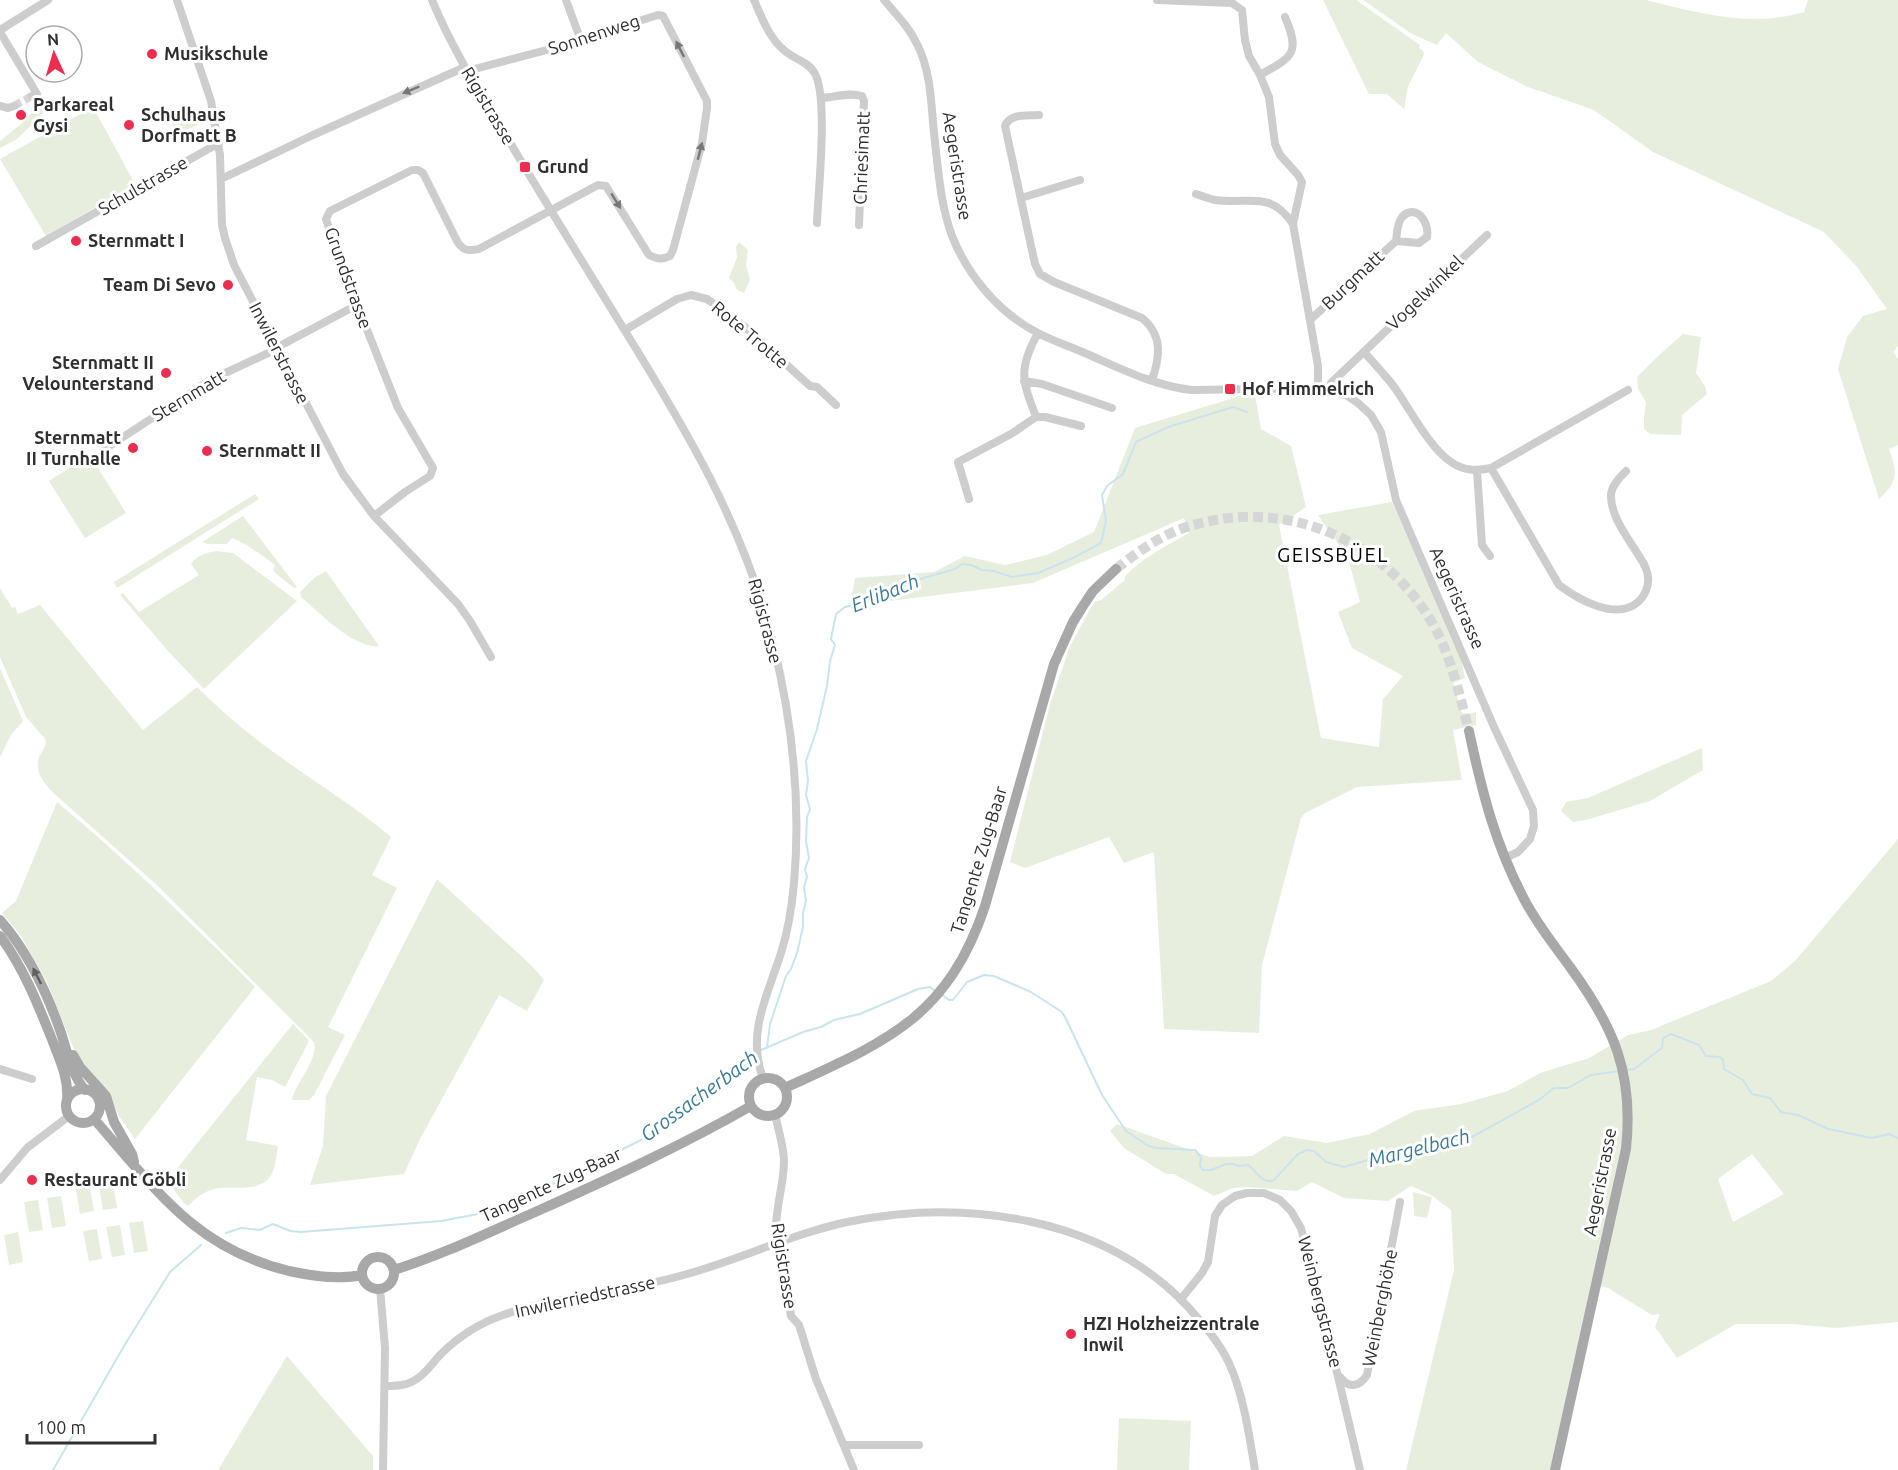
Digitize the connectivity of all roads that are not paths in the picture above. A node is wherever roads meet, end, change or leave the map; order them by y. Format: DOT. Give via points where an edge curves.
graph roads {
  1 [pos="48,0"];
  2 [pos="177,0"];
  3 [pos="432,0"];
  4 [pos="566,0"];
  5 [pos="754,0"];
  6 [pos="884,0"];
  7 [pos="1157,0"];
  8 [pos="1285,16"];
  9 [pos="0,31"];
  10 [pos="580,41"];
  11 [pos="466,69"];
  12 [pos="1260,75"];
  13 [pos="34,95"];
  14 [pos="822,98"];
  15 [pos="0,106"];
  16 [pos="14,106"];
  17 [pos="1039,115"];
  18 [pos="219,143"];
  19 [pos="221,179"];
  20 [pos="1080,180"];
  21 [pos="1196,194"];
  22 [pos="1021,198"];
  23 [pos="550,209"];
  24 [pos="817,223"];
  25 [pos="1293,224"];
  26 [pos="859,225"];
  27 [pos="1487,235"];
  28 [pos="1396,241"];
  29 [pos="36,246"];
  30 [pos="357,305"];
  31 [pos="1310,320"];
  32 [pos="625,330"];
  33 [pos="1038,333"];
  34 [pos="276,349"];
  35 [pos="1364,352"];
  36 [pos="1152,380"];
  37 [pos="1024,381"];
  38 [pos="1318,388"];
  39 [pos="1329,390"];
  40 [pos="1628,390"];
  41 [pos="836,405"];
  42 [pos="1112,408"];
  43 [pos="1036,417"];
  44 [pos="1081,426"];
  45 [pos="105,449"];
  46 [pos="1491,468"];
  47 [pos="1477,471"];
  48 [pos="1626,471"];
  49 [pos="969,499"];
  50 [pos="374,516"];
  51 [pos="1490,556"];
  52 [pos="1116,569"];
  53 [pos="491,657"];
  54 [pos="1469,731"];
  55 [pos="1505,858"];
  56 [pos="0,920"];
  57 [pos="0,936"];
  58 [pos="60,1030"];
  59 [pos="0,1069"];
  60 [pos="763,1078"];
  61 [pos="32,1079"];
  62 [pos="785,1088"];
  63 [pos="85,1090"];
  64 [pos="68,1100"];
  65 [pos="751,1106"];
  66 [pos="775,1114"];
  67 [pos="69,1116"];
  68 [pos="93,1119"];
  69 [pos="136,1168"];
  70 [pos="0,1180"];
  71 [pos="1400,1202"];
  72 [pos="778,1242"];
  73 [pos="394,1270"];
  74 [pos="362,1275"];
  75 [pos="380,1288"];
  76 [pos="1180,1299"];
  77 [pos="1337,1375"];
  78 [pos="385,1386"];
  79 [pos="844,1445"];
  80 [pos="919,1445"];
  81 [pos="383,1470"];
  82 [pos="854,1470"];
  83 [pos="1255,1470"];
  84 [pos="1359,1470"];
  85 [pos="1555,1470"];
  1 -- 9 [label="street"];
  2 -- 18 [label="street, Inwilerstrasse" via="206,83"];
  3 -- 11 [label="street, Rigistrasse"];
  4 -- 10 [label="street"];
  5 -- 14 [label="street" via="772,38 814,71"];
  6 -- 33 [label="street, Aegeristrasse" via="914,37 925,63 946,216 960,254 995,302"];
  7 -- 12 [label="street, Burgmatt" via="1232,3 1242,10 1249,56"];
  8 -- 12 [label="street" via="1294,36 1290,55"];
  9 -- 13 [label="street"];
  10 -- 11 [label="street, Sonnenweg"];
  23 -- 10 [label="street, Sonnenweg, one-way" via="598,185 606,186 649,255 655,259 670,256 702,143 707,101 663,16"];
  11 -- 19 [label="street, Sonnenweg, one-way"];
  11 -- 23 [label="street, Rigistrasse"];
  12 -- 25 [label="street, Burgmatt" via="1269,97 1275,144 1302,182"];
  14 -- 24 [label="street"];
  14 -- 26 [label="street, Chriesimatt" via="852,93 862,96 864,101"];
  15 -- 16 [label="street"];
  17 -- 22 [label="street" via="1012,117 1005,126"];
  18 -- 19 [label="street, Inwilerstrasse"];
  18 -- 29 [label="street, Schulstrasse"];
  19 -- 34 [label="street, Inwilerstrasse" via="225,238 234,265"];
  20 -- 22 [label="street"];
  21 -- 25 [label="street" via="1215,200 1276,205"];
  22 -- 36 [label="street" via="1040,274 1152,325 1158,345"];
  23 -- 30 [label="street, Grundstrasse" via="479,249 468,251 457,241 423,173 412,170 330,211 326,219"];
  23 -- 32 [label="street, Rigistrasse"];
  25 -- 31 [label="street, Burgmatt"];
  27 -- 35 [label="street, Vogelwinkel"];
  28 -- 31 [label="street, Burgmatt"];
  30 -- 34 [label="street, Sternmatt"];
  30 -- 50 [label="street, Grundstrasse" via="398,408 433,468 430,476"];
  31 -- 38 [label="street, Burgmatt"];
  32 -- 41 [label="street, Rote Trotte" via="677,299 699,295 745,327"];
  32 -- 60 [label="street, Rigistrasse" via="698,453 734,526 766,614 783,691 795,806 794,883 782,950 758,1020 758,1061"];
  33 -- 36 [label="street, Aegeristrasse"];
  33 -- 37 [label="street" via="1024,364"];
  34 -- 45 [label="street, Sternmatt" via="210,380"];
  34 -- 50 [label="street, Inwilerstrasse" via="343,474"];
  35 -- 39 [label="street, Vogelwinkel" via="1331,383"];
  35 -- 47 [label="street" via="1449,462"];
  36 -- 38 [label="street, Aegeristrasse" via="1192,390"];
  37 -- 42 [label="street"];
  37 -- 43 [label="street"];
  38 -- 39 [label="street, Aegeristrasse"];
  39 -- 55 [label="street, Aegeristrasse" via="1358,403 1381,432 1396,500 1533,810 1530,839 1518,852"];
  40 -- 46 [label="street"];
  43 -- 44 [label="street"];
  43 -- 49 [label="street" via="958,462"];
  46 -- 47 [label="street"];
  46 -- 48 [label="street" via="1559,585 1586,602 1624,610 1643,597 1648,577 1613,507 1611,492"];
  47 -- 51 [label="street" via="1482,545"];
  50 -- 53 [label="street, Inwilerstrasse" via="458,604"];
  52 -- 62 [label="main road, Tangente Zug-Baar" via="1083,606 1058,653 982,916 964,958 937,996 895,1034"];
  54 -- 55 [label="main road" via="1485,806"];
  55 -- 85 [label="main road, Aegeristrasse" via="1535,919 1598,1007 1619,1053 1627,1092 1626,1149"];
  58 -- 56 [label="main road, one-way" via="29,961"];
  57 -- 64 [label="main road" via="38,1004 66,1079"];
  58 -- 63 [label="main road" via="71,1065"];
  58 -- 69 [label="main road" via="80,1067 106,1096"];
  59 -- 61 [label="street"];
  60 -- 62 [label="main road" via="778,1080"];
  60 -- 65 [label="main road" via="750,1089"];
  62 -- 66 [label="main road" via="786,1104"];
  63 -- 64 [label="main road" via="73,1093"];
  63 -- 68 [label="main road" via="99,1102"];
  64 -- 67 [label="main road"];
  65 -- 66 [label="main road" via="762,1115"];
  65 -- 73 [label="main road, Tangente Zug-Baar" via="558,1202"];
  66 -- 72 [label="street, Rigistrasse" via="784,1162 776,1217"];
  67 -- 68 [label="main road" via="80,1123"];
  67 -- 70 [label="street" via="27,1148"];
  68 -- 69 [label="main road"];
  69 -- 74 [label="main road" via="184,1217 236,1252 298,1273"];
  71 -- 77 [label="street, Weinberghöhe" via="1367,1375 1355,1386 1345,1384"];
  72 -- 76 [label="street, Inwilerriedstrasse" via="880,1216 925,1212 987,1214 1080,1236 1139,1266"];
  72 -- 78 [label="street, Inwilerriedstrasse" via="669,1280 500,1316 463,1336 414,1381"];
  72 -- 79 [label="street, Rigistrasse" via="791,1316 799,1324 816,1379"];
  73 -- 74 [label="main road" via="387,1259 378,1257 366,1262"];
  73 -- 75 [label="main road" via="391,1282"];
  74 -- 75 [label="main road" via="369,1285"];
  75 -- 78 [label="street"];
  76 -- 77 [label="street, Weinbergstrasse" via="1208,1262 1215,1216 1222,1205 1247,1193 1264,1193 1280,1200 1301,1228"];
  76 -- 83 [label="street, Inwilerriedstrasse" via="1205,1326 1228,1363 1245,1415"];
  77 -- 84 [label="street, Weinbergstrasse"];
  78 -- 81 [label="street"];
  79 -- 80 [label="street"];
  79 -- 82 [label="street, Rigistrasse"];
}
